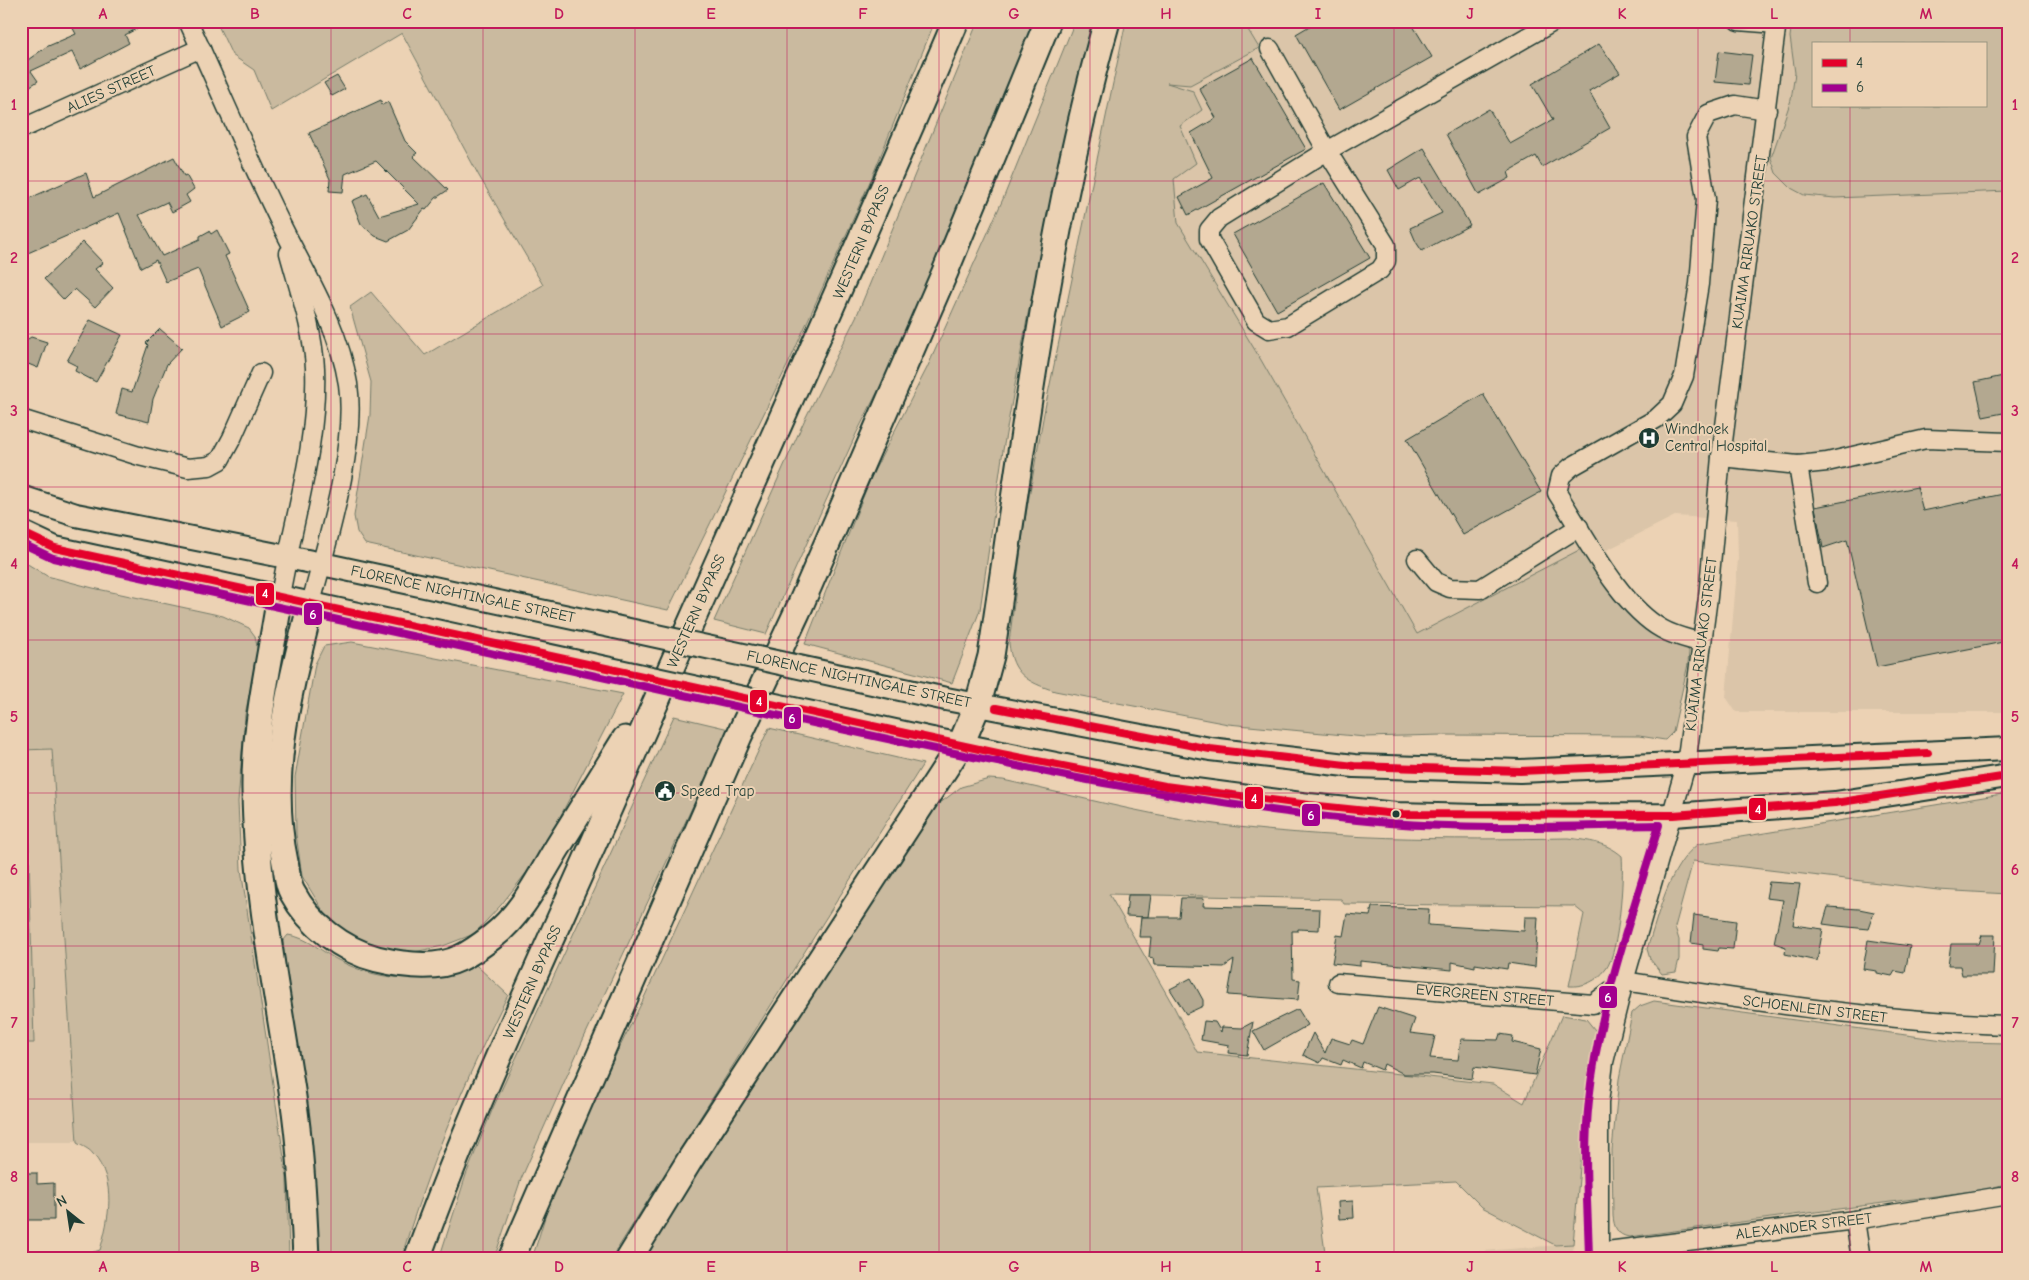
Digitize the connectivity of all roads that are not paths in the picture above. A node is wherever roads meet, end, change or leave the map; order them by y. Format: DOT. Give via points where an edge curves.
graph roads {
  1 [pos="188,21"];
  2 [pos="956,21"];
  3 [pos="1048,21"];
  4 [pos="1108,21"];
  5 [pos="1555,21"];
  6 [pos="1738,21"];
  7 [pos="1777,23"];
  8 [pos="201,48"];
  9 [pos="1270,49"];
  10 [pos="1767,110"];
  11 [pos="21,129"];
  12 [pos="1327,151"];
  13 [pos="283,228"];
  14 [pos="261,373"];
  15 [pos="21,419"];
  16 [pos="2008,442"];
  17 [pos="1721,457"];
  18 [pos="1798,465"];
  19 [pos="21,497"];
  20 [pos="1579,527"];
  21 [pos="21,532"];
  22 [pos="287,557"];
  23 [pos="1417,559"];
  24 [pos="322,564"];
  25 [pos="1817,583"];
  26 [pos="280,596"];
  27 [pos="311,603"];
  28 [pos="1702,643"];
  29 [pos="675,658"];
  30 [pos="978,704"];
  31 [pos="961,744"];
  32 [pos="2008,749"];
  33 [pos="1686,765"];
  34 [pos="2008,776"];
  35 [pos="1673,814"];
  36 [pos="1624,981"];
  37 [pos="1338,983"];
  38 [pos="2008,1026"];
  39 [pos="2008,1195"];
  40 [pos="1855,1220"];
  41 [pos="1599,1255"];
  42 [pos="306,1259"];
  43 [pos="417,1259"];
  44 [pos="511,1259"];
  45 [pos="629,1259"];
  46 [pos="1861,1259"];
  1 -- 8 [label="street"];
  2 -- 29 [label="highway, WESTERN BYPASS" via="841,288"];
  3 -- 44 [label="highway" via="945,272 828,543 739,736"];
  4 -- 30 [label="highway" via="1068,178 1048,283 991,656"];
  5 -- 12 [label="street"];
  6 -- 7 [label="street"];
  7 -- 10 [label="street, KUAIMA RIRUAKO STREET"];
  8 -- 11 [label="street, ALIES STREET"];
  8 -- 13 [label="street"];
  9 -- 12 [label="street"];
  10 -- 17 [label="street, KUAIMA RIRUAKO STREET"];
  10 -- 20 [label="street" via="1735,105 1708,114 1696,137 1706,199 1699,284 1684,376 1672,404 1656,420 1571,467 1561,476 1557,493"];
  12 -- 12 [label="street" via="1219,218 1209,230 1209,239 1256,321 1268,329 1288,326 1380,270 1386,261 1386,245"];
  13 -- 22 [label="street" via="315,366 311,445"];
  13 -- 24 [label="street" via="316,288 348,385 347,451"];
  14 -- 15 [label="street" via="220,460 209,466 188,468 147,458"];
  16 -- 18 [label="street" via="1926,439 1827,462"];
  17 -- 18 [label="street"];
  17 -- 28 [label="street, KUAIMA RIRUAKO STREET"];
  18 -- 25 [label="street"];
  19 -- 22 [label="main road, FLORENCE NIGHTINGALE STREET" via="76,515"];
  20 -- 23 [label="street" via="1480,589 1450,588 1436,582"];
  20 -- 28 [label="street" via="1612,578 1645,617 1663,630"];
  21 -- 26 [label="main road" via="56,548"];
  22 -- 24 [label="main road, FLORENCE NIGHTINGALE STREET"];
  22 -- 26 [label="street"];
  24 -- 27 [label="street"];
  24 -- 30 [label="main road, FLORENCE NIGHTINGALE STREET, bridge"];
  26 -- 27 [label="main road"];
  26 -- 42 [label="highway" via="259,714 256,811 270,951 294,1100"];
  27 -- 29 [label="highway" via="290,687 278,773 280,840 291,890 312,920 333,938 358,954 408,965 460,959 494,936 524,903"];
  27 -- 31 [label="main road, bridge"];
  28 -- 33 [label="street, KUAIMA RIRUAKO STREET"];
  29 -- 43 [label="highway, WESTERN BYPASS" via="449,1171"];
  30 -- 31 [label="highway"];
  30 -- 33 [label="main road, FLORENCE NIGHTINGALE STREET" via="1210,749 1354,766 1520,772"];
  31 -- 35 [label="main road" via="1165,786 1396,814"];
  31 -- 45 [label="highway" via="690,1158"];
  32 -- 33 [label="main road, FLORENCE NIGHTINGALE STREET"];
  33 -- 35 [label="street, KUAIMA RIRUAKO STREET"];
  34 -- 35 [label="main road" via="1835,803"];
  35 -- 36 [label="street, KUAIMA RIRUAKO STREET"];
  36 -- 37 [label="street, EVERGREEN STREET" via="1593,1004"];
  36 -- 38 [label="street, SCHOENLEIN STREET" via="1894,1019"];
  36 -- 41 [label="street, KUAIMA RIRUAKO STREET" via="1604,1062 1599,1103"];
  39 -- 40 [label="street, ALEXANDER STREET"];
  40 -- 41 [label="street, ALEXANDER STREET"];
  40 -- 46 [label="street"];
}
